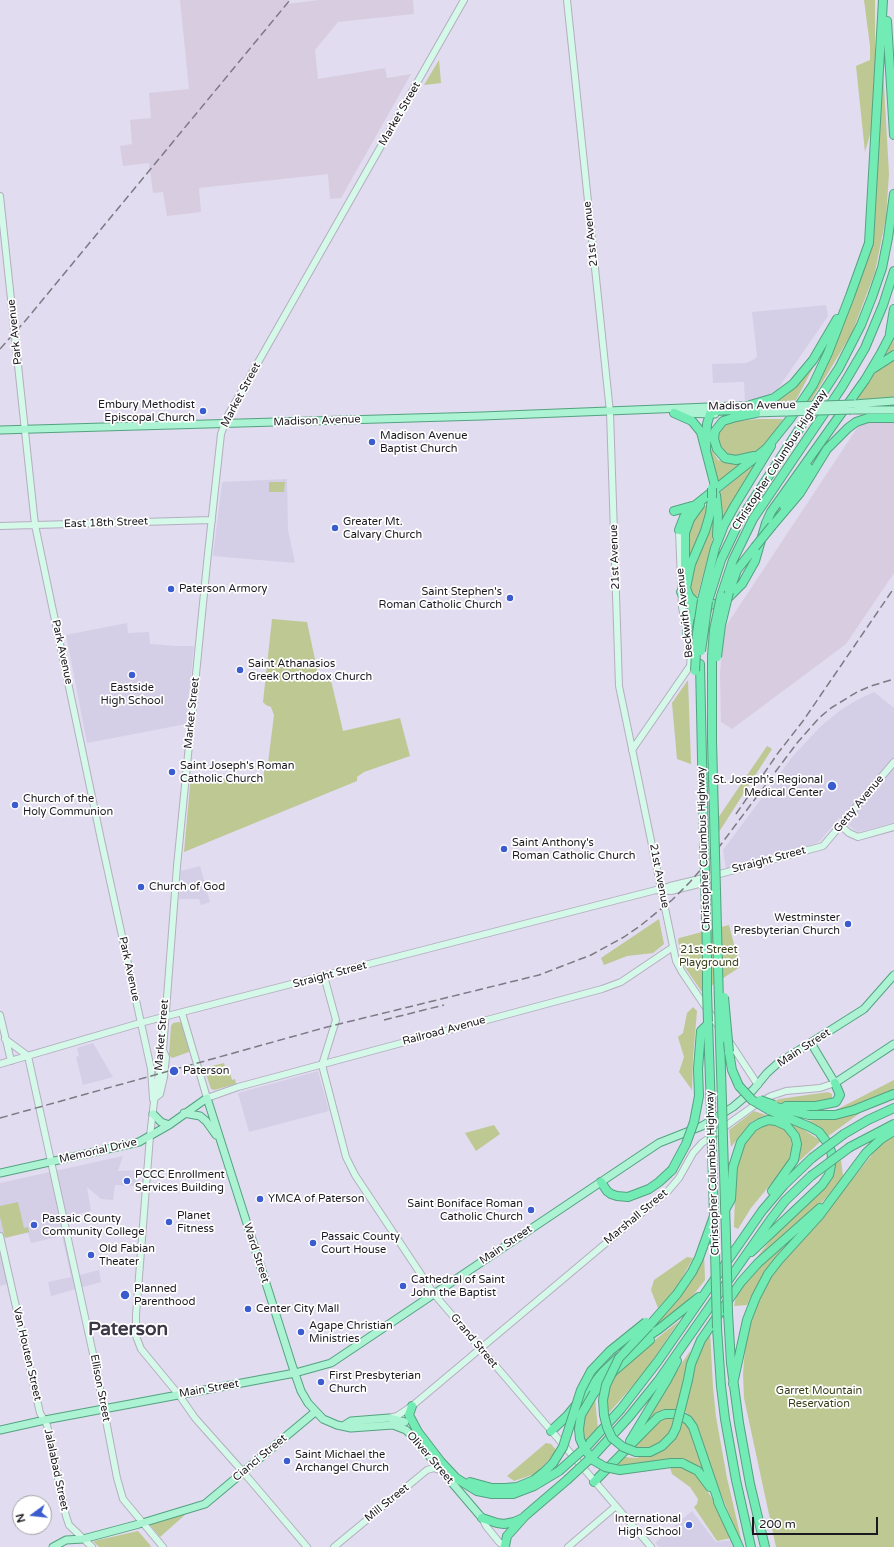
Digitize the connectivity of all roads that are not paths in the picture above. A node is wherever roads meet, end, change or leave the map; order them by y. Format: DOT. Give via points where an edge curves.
graph roads {
  1 [pos="464,0"];
  2 [pos="567,0"];
  3 [pos="884,0"];
  4 [pos="894,135"];
  5 [pos="894,194"];
  6 [pos="0,196"];
  7 [pos="894,271"];
  8 [pos="849,298"];
  9 [pos="894,309"];
  10 [pos="894,328"];
  11 [pos="889,338"];
  12 [pos="894,355"];
  13 [pos="871,370"];
  14 [pos="894,401"];
  15 [pos="750,405"];
  16 [pos="766,406"];
  17 [pos="894,406"];
  18 [pos="852,407"];
  19 [pos="789,409"];
  20 [pos="894,410"];
  21 [pos="633,411"];
  22 [pos="610,412"];
  23 [pos="674,413"];
  24 [pos="756,413"];
  25 [pos="710,414"];
  26 [pos="894,418"];
  27 [pos="224,424"];
  28 [pos="0,430"];
  29 [pos="25,430"];
  30 [pos="778,435"];
  31 [pos="825,437"];
  32 [pos="706,450"];
  33 [pos="757,456"];
  34 [pos="712,493"];
  35 [pos="695,505"];
  36 [pos="674,511"];
  37 [pos="212,520"];
  38 [pos="35,525"];
  39 [pos="0,526"];
  40 [pos="772,526"];
  41 [pos="679,530"];
  42 [pos="714,548"];
  43 [pos="684,590"];
  44 [pos="738,590"];
  45 [pos="725,594"];
  46 [pos="705,600"];
  47 [pos="698,610"];
  48 [pos="687,633"];
  49 [pos="700,699"];
  50 [pos="632,750"];
  51 [pos="894,762"];
  52 [pos="840,825"];
  53 [pos="894,827"];
  54 [pos="823,846"];
  55 [pos="662,890"];
  56 [pos="717,910"];
  57 [pos="673,947"];
  58 [pos="894,975"];
  59 [pos="324,976"];
  60 [pos="182,1013"];
  61 [pos="0,1014"];
  62 [pos="164,1017"];
  63 [pos="708,1023"];
  64 [pos="140,1024"];
  65 [pos="5,1039"];
  66 [pos="811,1043"];
  67 [pos="894,1044"];
  68 [pos="28,1056"];
  69 [pos="11,1061"];
  70 [pos="0,1064"];
  71 [pos="322,1065"];
  72 [pos="835,1083"];
  73 [pos="758,1085"];
  74 [pos="740,1086"];
  75 [pos="894,1094"];
  76 [pos="207,1098"];
  77 [pos="155,1099"];
  78 [pos="772,1107"];
  79 [pos="894,1108"];
  80 [pos="184,1113"];
  81 [pos="153,1114"];
  82 [pos="894,1124"];
  83 [pos="169,1125"];
  84 [pos="894,1131"];
  85 [pos="150,1136"];
  86 [pos="221,1143"];
  87 [pos="52,1162"];
  88 [pos="0,1173"];
  89 [pos="847,1178"];
  90 [pos="601,1182"];
  91 [pos="725,1210"];
  92 [pos="714,1216"];
  93 [pos="758,1216"];
  94 [pos="0,1236"];
  95 [pos="740,1262"];
  96 [pos="706,1291"];
  97 [pos="434,1294"];
  98 [pos="647,1324"];
  99 [pos="659,1329"];
  100 [pos="689,1336"];
  101 [pos="481,1349"];
  102 [pos="295,1373"];
  103 [pos="733,1384"];
  104 [pos="179,1395"];
  105 [pos="412,1406"];
  106 [pos="104,1408"];
  107 [pos="315,1412"];
  108 [pos="389,1418"];
  109 [pos="45,1420"];
  110 [pos="405,1422"];
  111 [pos="343,1426"];
  112 [pos="0,1430"];
  113 [pos="551,1431"];
  114 [pos="418,1432"];
  115 [pos="624,1452"];
  116 [pos="441,1462"];
  117 [pos="244,1472"];
  118 [pos="444,1472"];
  119 [pos="594,1482"];
  120 [pos="616,1506"];
  121 [pos="720,1506"];
  122 [pos="525,1516"];
  123 [pos="482,1518"];
  124 [pos="142,1523"];
  125 [pos="83,1538"];
  126 [pos="506,1546"];
  127 [pos="53,1547"];
  128 [pos="92,1547"];
  129 [pos="163,1547"];
  130 [pos="306,1547"];
  131 [pos="334,1547"];
  132 [pos="568,1547"];
  133 [pos="651,1547"];
  134 [pos="739,1547"];
  135 [pos="751,1547"];
  136 [pos="765,1547"];
  1 -- 27 [label="street, Market Street"];
  2 -- 22 [label="street, 21st Avenue"];
  3 -- 4 [label="highway"];
  3 -- 8 [label="highway" via="869,243"];
  5 -- 46 [label="highway, Christopher Columbus Highway" via="882,268 848,353 740,520"];
  6 -- 29 [label="street, Park Avenue"];
  7 -- 45 [label="highway, Christopher Columbus Highway" via="865,348 842,387 753,519 733,560"];
  8 -- 15 [label="highway" via="800,377 782,394"];
  8 -- 30 [label="highway" via="813,385"];
  9 -- 11 [label="highway"];
  10 -- 11 [label="highway"];
  11 -- 13 [label="highway"];
  12 -- 13 [label="highway"];
  13 -- 31 [label="highway"];
  14 -- 18 [label="main road"];
  15 -- 16 [label="main road, Madison Avenue"];
  15 -- 21 [label="main road, Madison Avenue"];
  16 -- 19 [label="main road, Madison Avenue"];
  16 -- 25 [label="highway" via="758,409 717,410"];
  17 -- 18 [label="main road, Madison Avenue"];
  18 -- 19 [label="main road, Madison Avenue, bridge"];
  18 -- 20 [label="main road, Madison Avenue"];
  19 -- 24 [label="main road, Madison Avenue"];
  21 -- 22 [label="main road, Madison Avenue"];
  21 -- 23 [label="main road, Madison Avenue"];
  22 -- 27 [label="main road, Madison Avenue"];
  22 -- 50 [label="street, 21st Avenue" via="618,678"];
  23 -- 25 [label="main road, Madison Avenue"];
  23 -- 32 [label="highway" via="689,419 698,427"];
  24 -- 25 [label="main road, Madison Avenue"];
  24 -- 33 [label="highway" via="723,421 715,431 714,439 716,449 725,458 736,460"];
  25 -- 32 [label="highway"];
  26 -- 40 [label="highway" via="861,420 844,432 828,449 800,493"];
  27 -- 29 [label="main road, Madison Avenue"];
  27 -- 37 [label="street, Market Street" via="220,434"];
  28 -- 29 [label="main road, Madison Avenue"];
  29 -- 38 [label="street, Park Avenue"];
  30 -- 33 [label="highway"];
  30 -- 42 [label="highway" via="728,515"];
  31 -- 40 [label="highway"];
  31 -- 44 [label="highway" via="771,512 755,561"];
  32 -- 34 [label="highway"];
  33 -- 34 [label="highway"];
  34 -- 35 [label="highway"];
  34 -- 42 [label="highway" via="718,514"];
  34 -- 43 [label="highway" via="710,514"];
  34 -- 43 [label="highway" via="692,516 685,533"];
  35 -- 36 [label="highway"];
  35 -- 41 [label="highway" via="684,517"];
  37 -- 38 [label="street, East 18th Street"];
  37 -- 62 [label="street, Market Street" via="179,840"];
  38 -- 39 [label="street, East 18th Street"];
  38 -- 64 [label="street, Park Avenue"];
  40 -- 45 [label="highway, bridge" via="737,570"];
  41 -- 43 [label="street, Beckwith Avenue"];
  42 -- 46 [label="highway"];
  43 -- 44 [label="highway" via="695,602 708,605 726,600"];
  43 -- 47 [label="highway" via="688,604"];
  43 -- 48 [label="street, Beckwith Avenue"];
  44 -- 47 [label="highway" via="727,604"];
  45 -- 56 [label="highway, Christopher Columbus Highway, bridge" via="714,630 712,741"];
  46 -- 49 [label="highway, Christopher Columbus Highway, bridge"];
  46 -- 49 [label="highway, bridge" via="697,633 695,671"];
  47 -- 48 [label="highway" via="690,617"];
  48 -- 50 [label="street, Beckwith Avenue" via="691,654 690,666"];
  49 -- 63 [label="highway, Christopher Columbus Highway, bridge"];
  50 -- 55 [label="street, 21st Avenue"];
  51 -- 52 [label="street, Getty Avenue"];
  52 -- 53 [label="street" via="858,837"];
  52 -- 54 [label="street, Getty Avenue"];
  54 -- 55 [label="street, Straight Street"];
  55 -- 57 [label="street, 21st Avenue"];
  55 -- 59 [label="street, Straight Street"];
  56 -- 74 [label="highway, bridge" via="729,1052 732,1070"];
  56 -- 91 [label="highway, Christopher Columbus Highway, bridge"];
  57 -- 71 [label="street, Railroad Avenue" via="616,984"];
  57 -- 73 [label="street, 21st Avenue" via="679,967"];
  58 -- 66 [label="main road, Main Street" via="864,1009"];
  59 -- 60 [label="street, Straight Street"];
  59 -- 71 [label="street" via="336,1020"];
  60 -- 62 [label="street, Straight Street"];
  60 -- 76 [label="street, Ward Street"];
  61 -- 65 [label="street"];
  62 -- 64 [label="street, Straight Street"];
  62 -- 77 [label="street, Market Street"];
  63 -- 90 [label="highway, bridge" via="701,1031 699,1096 694,1122 672,1170 654,1186 633,1196 614,1195"];
  63 -- 92 [label="highway, Christopher Columbus Highway, bridge"];
  64 -- 68 [label="street, Straight Street"];
  64 -- 77 [label="street, Park Avenue"];
  65 -- 68 [label="street"];
  65 -- 69 [label="street"];
  66 -- 72 [label="main road"];
  66 -- 73 [label="main road, Main Street" via="777,1064"];
  67 -- 72 [label="main road, Marshall Street"];
  68 -- 69 [label="street, Straight Street"];
  68 -- 87 [label="street, Ellison Street"];
  69 -- 70 [label="street, Straight Street"];
  71 -- 76 [label="street, Railroad Avenue" via="238,1087"];
  71 -- 97 [label="street, Grand Street" via="351,1168"];
  72 -- 78 [label="highway" via="840,1095 833,1103"];
  72 -- 101 [label="street, Marshall Street" via="771,1096 702,1143 668,1191"];
  73 -- 90 [label="main road, Main Street" via="733,1107 710,1122 663,1142"];
  74 -- 78 [label="highway, bridge"];
  74 -- 78 [label="highway, bridge" via="752,1100"];
  75 -- 78 [label="highway" via="835,1115 816,1116"];
  76 -- 80 [label="main road, Memorial Drive"];
  76 -- 86 [label="main road, Ward Street"];
  77 -- 81 [label="street, Market Street"];
  78 -- 95 [label="highway" via="819,1132 829,1145 832,1155 829,1175"];
  79 -- 93 [label="highway, bridge" via="844,1134 812,1158 784,1185"];
  80 -- 83 [label="main road, Memorial Drive"];
  80 -- 86 [label="main road" via="200,1116"];
  81 -- 83 [label="main road" via="160,1122"];
  81 -- 85 [label="street, Market Street"];
  82 -- 95 [label="highway, bridge" via="850,1146 811,1176 778,1209"];
  83 -- 85 [label="main road, Memorial Drive"];
  84 -- 89 [label="highway" via="870,1148"];
  85 -- 87 [label="main road, Memorial Drive" via="133,1144"];
  85 -- 104 [label="street, Market Street" via="136,1336 142,1351"];
  86 -- 102 [label="main road, Ward Street"];
  87 -- 88 [label="main road, Memorial Drive"];
  87 -- 106 [label="street, Ellison Street"];
  89 -- 98 [label="highway, bridge" via="822,1207 740,1282 702,1340 692,1364 676,1428 669,1440 650,1452 636,1452 623,1447 612,1438 604,1415 603,1400 606,1384 619,1358"];
  89 -- 103 [label="highway" via="820,1216 776,1264 764,1281 747,1320"];
  90 -- 97 [label="main road, Main Street"];
  91 -- 93 [label="highway" via="730,1199 734,1162 744,1137 760,1123 776,1121 793,1132 796,1152 789,1168 757,1211"];
  91 -- 103 [label="highway, Christopher Columbus Highway, bridge"];
  92 -- 98 [label="highway" via="692,1272 677,1294"];
  92 -- 135 [label="highway, Christopher Columbus Highway, bridge" via="721,1386 732,1464"];
  93 -- 96 [label="highway"];
  94 -- 109 [label="street, Van Houten Street" via="40,1413"];
  95 -- 100 [label="highway"];
  96 -- 99 [label="highway"];
  96 -- 116 [label="highway, bridge" via="640,1386 588,1445 543,1482 513,1494 485,1493 464,1484"];
  97 -- 101 [label="street, Grand Street"];
  97 -- 102 [label="main road, Main Street" via="336,1360"];
  98 -- 116 [label="highway, bridge" via="610,1351 591,1371 581,1390 563,1447 553,1464 544,1472 528,1482 498,1489 474,1484"];
  99 -- 113 [label="highway" via="632,1346 610,1365"];
  99 -- 121 [label="highway, bridge" via="594,1393 581,1415 580,1439 593,1460 606,1467 620,1470 682,1463 694,1468 701,1474"];
  100 -- 115 [label="highway" via="667,1380"];
  100 -- 122 [label="highway, bridge" via="626,1421 595,1454"];
  101 -- 105 [label="street, Marshall Street"];
  101 -- 113 [label="street, Grand Street"];
  102 -- 104 [label="main road, Main Street"];
  102 -- 107 [label="main road, Ward Street" via="304,1396"];
  103 -- 136 [label="highway, Christopher Columbus Highway" via="746,1463"];
  104 -- 106 [label="main road, Main Street"];
  104 -- 117 [label="street, Market Street" via="195,1418"];
  105 -- 108 [label="street, Marshall Street"];
  105 -- 114 [label="highway" via="409,1415"];
  106 -- 109 [label="main road, Main Street"];
  106 -- 124 [label="street, Ellison Street" via="123,1499"];
  107 -- 111 [label="main road, Ward Street" via="328,1422"];
  107 -- 117 [label="main road, Cianci Street"];
  108 -- 110 [label="main road, Oliver Street"];
  108 -- 111 [label="main road, Oliver Street" via="351,1421"];
  109 -- 112 [label="main road, Main Street"];
  109 -- 125 [label="street, Jalalabad Street" via="66,1516 69,1525"];
  110 -- 114 [label="highway"];
  111 -- 118 [label="main road, Oliver Street" via="351,1428 393,1425 403,1428"];
  113 -- 119 [label="street, Grand Street"];
  114 -- 116 [label="highway"];
  115 -- 119 [label="highway"];
  115 -- 121 [label="highway" via="658,1417 665,1414 685,1417 695,1431"];
  117 -- 124 [label="main road, Cianci Street" via="205,1504"];
  117 -- 130 [label="street, Market Street"];
  118 -- 123 [label="main road, Oliver Street"];
  118 -- 131 [label="street, Mill Street" via="430,1469"];
  119 -- 120 [label="street, Grand Street"];
  120 -- 132 [label="street"];
  120 -- 133 [label="street, Grand Street"];
  121 -- 134 [label="highway"];
  122 -- 123 [label="highway" via="504,1524"];
  122 -- 126 [label="highway" via="505,1539"];
  123 -- 126 [label="street, Oliver Street" via="499,1542"];
  124 -- 125 [label="main road"];
  124 -- 129 [label="street, Ellison Street"];
  125 -- 127 [label="main road" via="66,1540"];
  125 -- 128 [label="street"];
}
